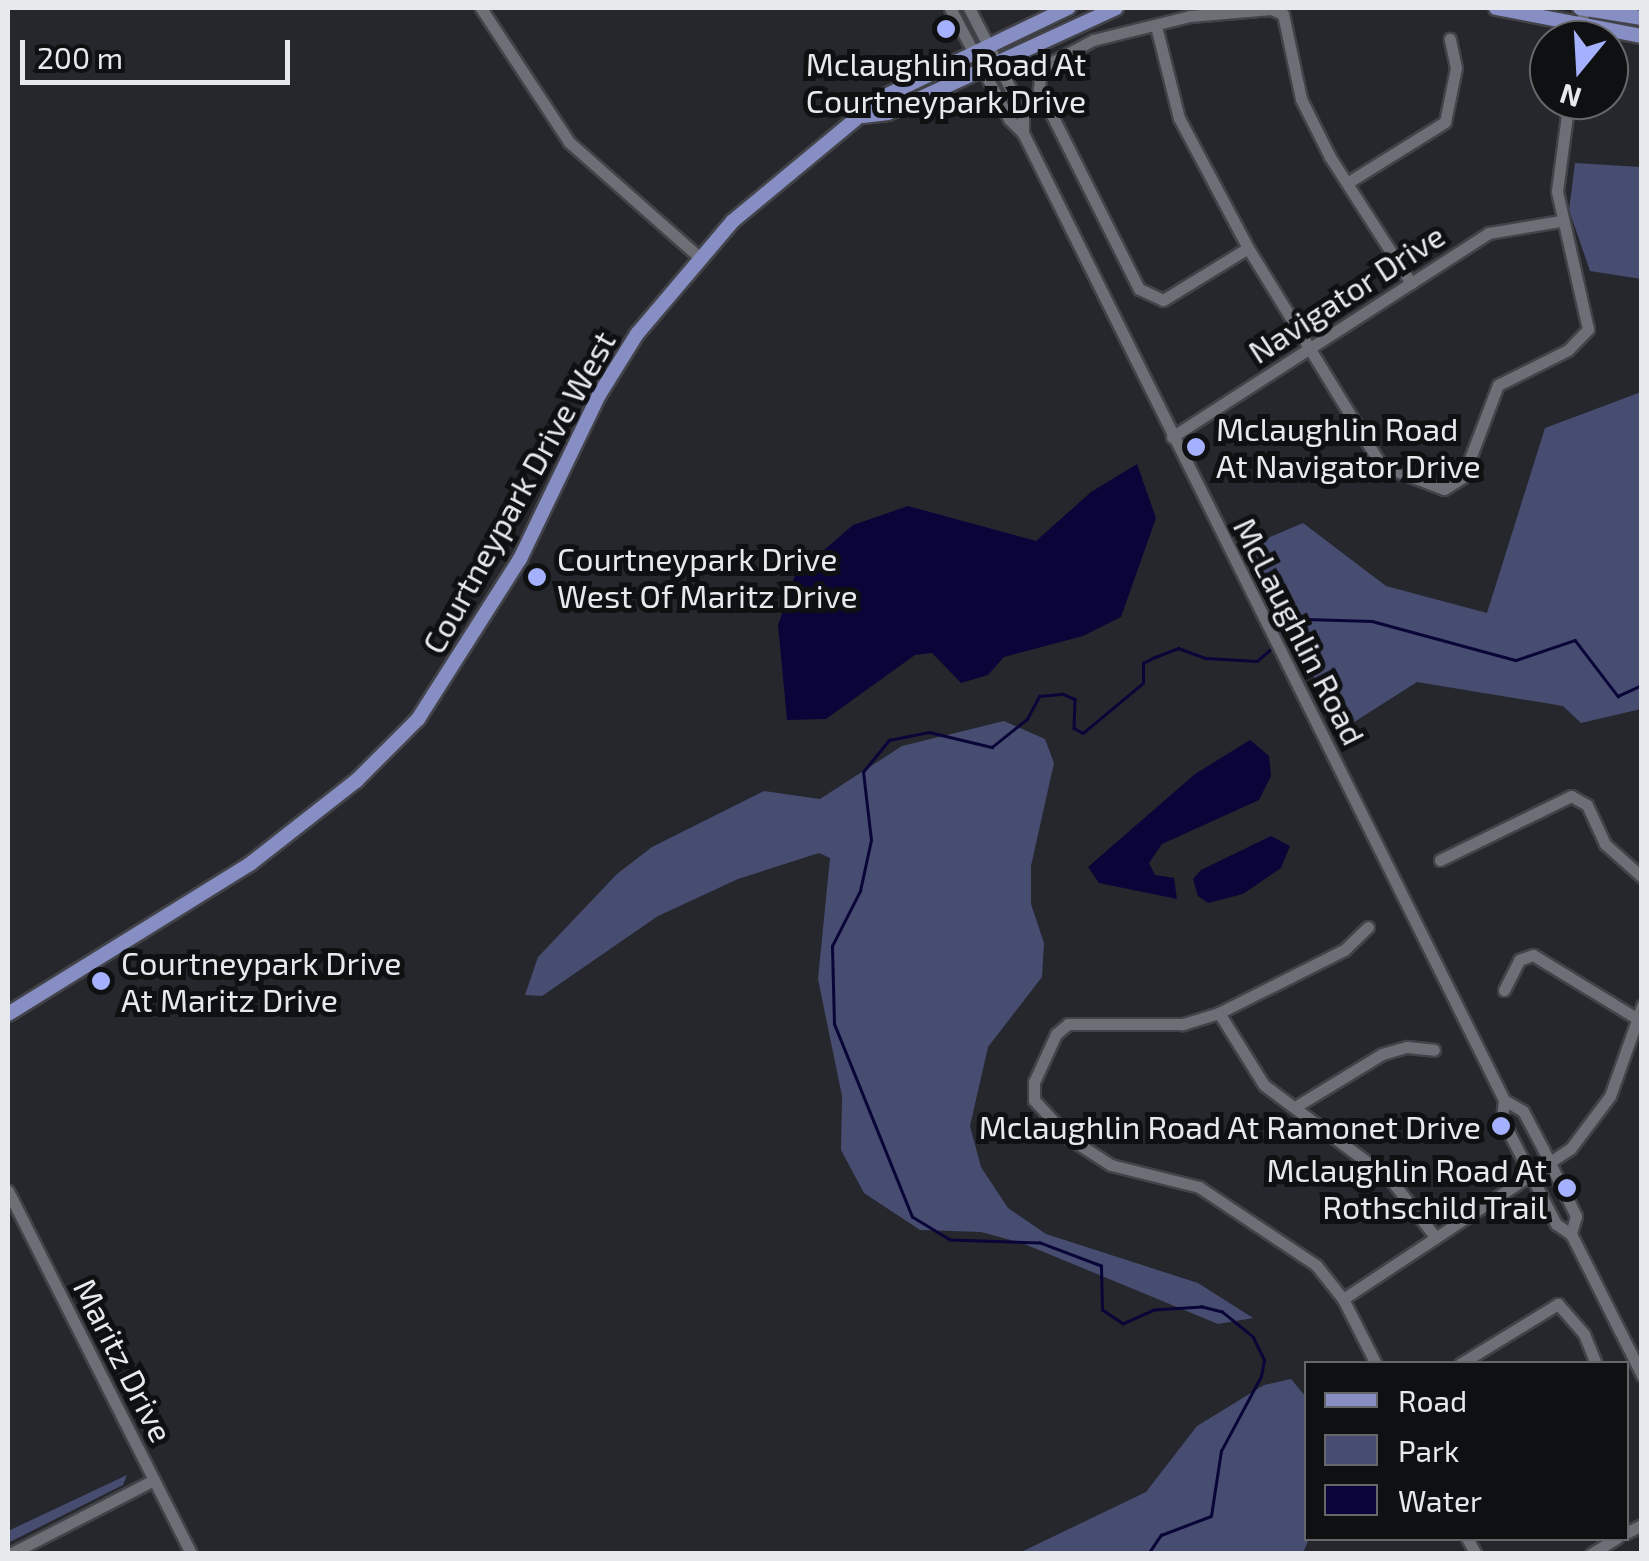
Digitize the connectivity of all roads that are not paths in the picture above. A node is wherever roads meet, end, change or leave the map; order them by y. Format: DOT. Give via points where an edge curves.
graph roads {
  1 [pos="481,8"];
  2 [pos="950,8"];
  3 [pos="968,8"];
  4 [pos="1068,8"];
  5 [pos="1116,8"];
  6 [pos="1496,8"];
  7 [pos="1582,8"];
  8 [pos="1642,18"];
  9 [pos="1536,20"];
  10 [pos="1156,26"];
  11 [pos="1450,39"];
  12 [pos="986,43"];
  13 [pos="971,51"];
  14 [pos="994,58"];
  15 [pos="978,66"];
  16 [pos="863,116"];
  17 [pos="1568,120"];
  18 [pos="1022,132"];
  19 [pos="1347,183"];
  20 [pos="1560,221"];
  21 [pos="1248,248"];
  22 [pos="699,257"];
  23 [pos="1411,282"];
  24 [pos="1311,348"];
  25 [pos="1172,437"];
  26 [pos="1440,860"];
  27 [pos="1642,877"];
  28 [pos="1368,926"];
  29 [pos="1504,990"];
  30 [pos="1218,1012"];
  31 [pos="1640,1012"];
  32 [pos="9,1016"];
  33 [pos="1434,1050"];
  34 [pos="1504,1100"];
  35 [pos="1295,1107"];
  36 [pos="1550,1163"];
  37 [pos="1531,1175"];
  38 [pos="8,1191"];
  39 [pos="1571,1234"];
  40 [pos="1436,1238"];
  41 [pos="1343,1299"];
  42 [pos="1374,1361"];
  43 [pos="1465,1361"];
  44 [pos="1595,1361"];
  45 [pos="1642,1375"];
  46 [pos="154,1480"];
  47 [pos="1613,1541"];
  48 [pos="10,1554"];
  49 [pos="190,1554"];
  50 [pos="1591,1554"];
  1 -- 22 [label="street" via="568,142"];
  2 -- 13 [label="street, McLaughlin Road"];
  3 -- 12 [label="street, McLaughlin Road"];
  4 -- 12 [label="main road, Courtneypark Drive West"];
  5 -- 14 [label="main road, Courtneypark Drive West"];
  6 -- 9 [label="main road"];
  7 -- 8 [label="main road"];
  10 -- 19 [label="street" via="1190,16 1272,9 1283,14 1301,99"];
  10 -- 21 [label="street" via="1180,118"];
  10 -- 21 [label="street" via="1094,40 1041,68 1038,89 1138,289 1163,300"];
  11 -- 19 [label="street" via="1456,68 1445,122"];
  12 -- 13 [label="main road, Courtneypark Drive West"];
  12 -- 14 [label="street, McLaughlin Road"];
  13 -- 15 [label="street, McLaughlin Road"];
  13 -- 16 [label="main road, Courtneypark Drive West" via="881,98"];
  14 -- 15 [label="main road, Courtneypark Drive West"];
  14 -- 18 [label="street, McLaughlin Road" via="1023,113"];
  15 -- 16 [label="main road, Courtneypark Drive West" via="888,113"];
  15 -- 18 [label="street, McLaughlin Road"];
  16 -- 22 [label="main road, Courtneypark Drive West" via="802,160"];
  17 -- 20 [label="street"];
  18 -- 25 [label="street, McLaughlin Road"];
  19 -- 23 [label="street"];
  20 -- 23 [label="street, Navigator Drive" via="1490,233"];
  20 -- 24 [label="street" via="1588,329 1568,350 1498,385 1457,486 1416,482 1381,465"];
  21 -- 24 [label="street"];
  22 -- 32 [label="main road, Courtneypark Drive West" via="637,334 599,395 520,559 418,719 356,781 250,864"];
  23 -- 24 [label="street, Navigator Drive"];
  24 -- 25 [label="street, Navigator Drive"];
  25 -- 34 [label="street, McLaughlin Road"];
  26 -- 27 [label="street" via="1571,796 1587,806 1605,844"];
  28 -- 30 [label="street" via="1344,950"];
  29 -- 31 [label="street" via="1519,960 1533,955"];
  30 -- 35 [label="street" via="1249,1068"];
  30 -- 41 [label="street" via="1182,1024 1068,1024 1056,1034 1034,1082 1034,1100 1069,1138 1111,1165 1199,1186 1241,1210 1316,1265"];
  31 -- 36 [label="street" via="1610,1096 1591,1128"];
  33 -- 35 [label="street" via="1407,1046 1382,1054"];
  34 -- 36 [label="street, McLaughlin Road" via="1523,1111"];
  34 -- 37 [label="street, McLaughlin Road" via="1502,1119"];
  35 -- 40 [label="street" via="1391,1180"];
  36 -- 37 [label="street"];
  36 -- 39 [label="street, McLaughlin Road" via="1576,1216"];
  37 -- 39 [label="street, McLaughlin Road" via="1556,1224"];
  37 -- 40 [label="street"];
  38 -- 46 [label="street, Maritz Drive"];
  39 -- 45 [label="street, McLaughlin Road"];
  40 -- 41 [label="street"];
  41 -- 42 [label="street"];
  43 -- 44 [label="street" via="1558,1304 1584,1334"];
  46 -- 48 [label="street"];
  46 -- 49 [label="street, Maritz Drive"];
  47 -- 50 [label="street"];
}
